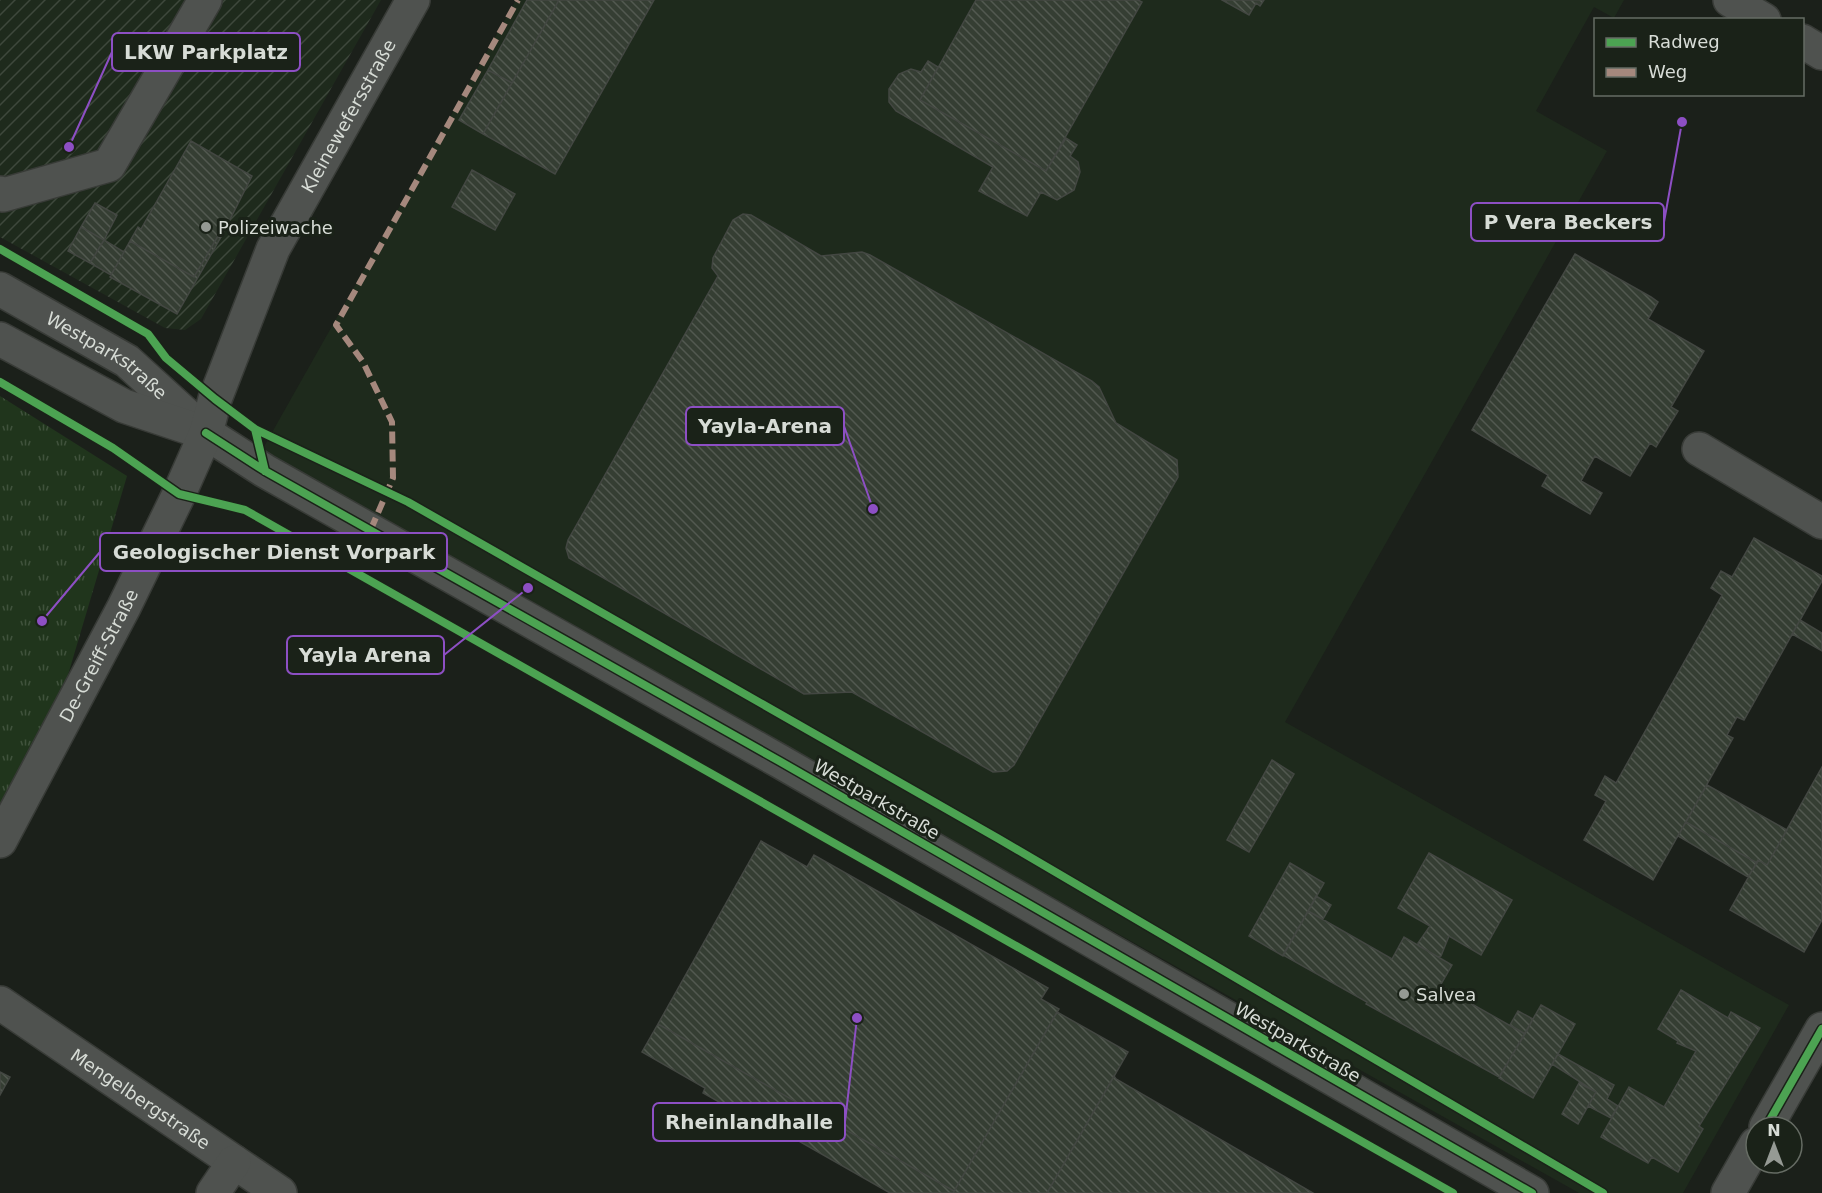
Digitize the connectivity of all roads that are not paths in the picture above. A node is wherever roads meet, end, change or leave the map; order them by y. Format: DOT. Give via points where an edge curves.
graph roads {
  1 [pos="205,0"];
  2 [pos="413,0"];
  3 [pos="1730,0"];
  4 [pos="1761,18"];
  5 [pos="1804,42"];
  6 [pos="1822,53"];
  7 [pos="0,193"];
  8 [pos="0,289"];
  9 [pos="0,339"];
  10 [pos="206,433"];
  11 [pos="1699,449"];
  12 [pos="1822,522"];
  13 [pos="0,841"];
  14 [pos="0,1003"];
  15 [pos="1822,1029"];
  16 [pos="1773,1115"];
  17 [pos="234,1162"];
  18 [pos="1744,1165"];
  19 [pos="213,1193"];
  20 [pos="280,1193"];
  21 [pos="1532,1193"];
  22 [pos="1728,1193"];
  1 -- 7 [label="street" via="109,165"];
  2 -- 10 [label="street, Kleinewefersstraße" via="273,249 214,399"];
  3 -- 4 [label="street"];
  5 -- 6 [label="street"];
  8 -- 10 [label="street, Westparkstraße" via="127,361"];
  9 -- 10 [label="street, Westparkstraße" via="124,406"];
  10 -- 13 [label="street, De-Greiff-Straße" via="124,607"];
  10 -- 21 [label="street, Westparkstraße" via="265,471"];
  11 -- 12 [label="street"];
  14 -- 17 [label="street, Mengelbergstraße"];
  15 -- 16 [label="street"];
  17 -- 19 [label="street"];
  17 -- 20 [label="street, Mengelbergstraße"];
  18 -- 22 [label="street"];
}
